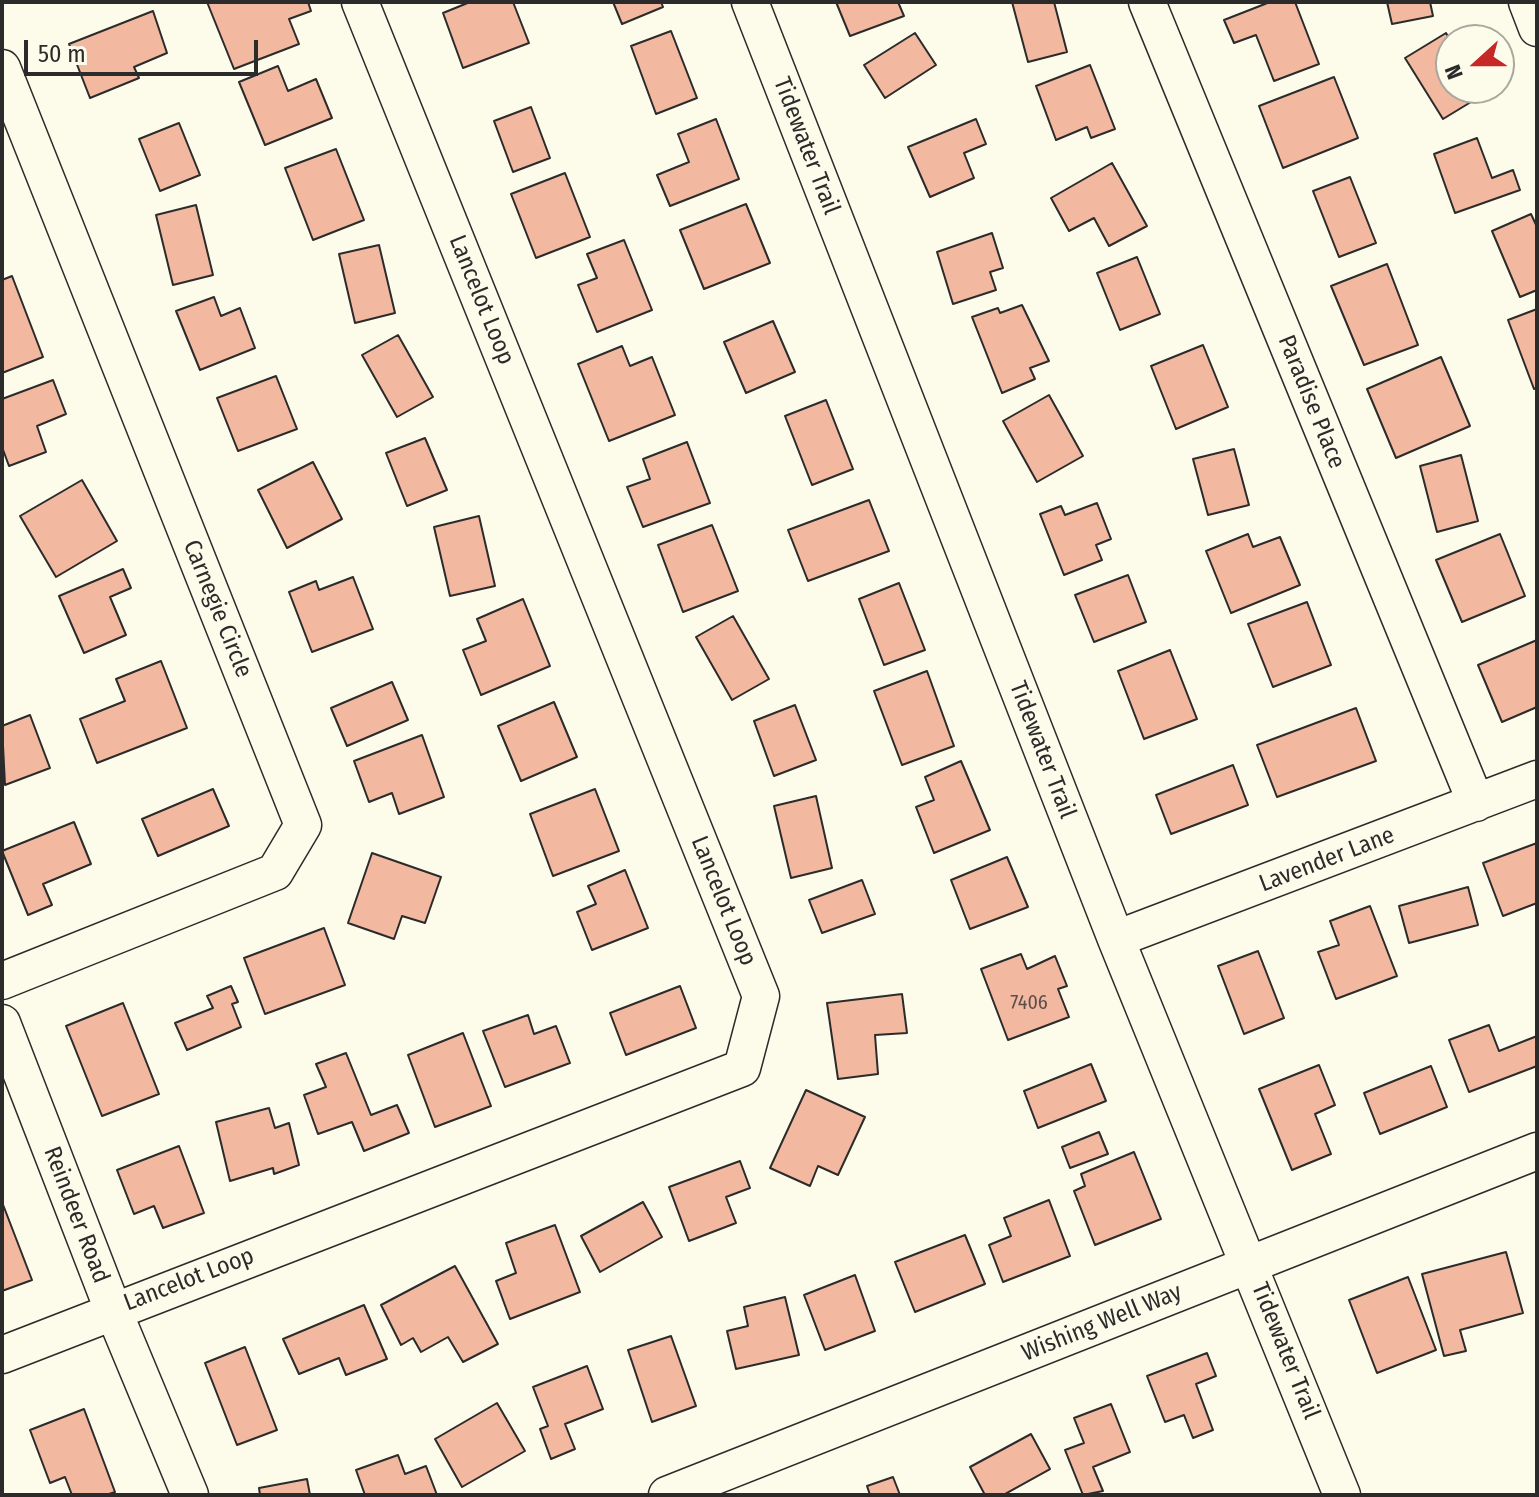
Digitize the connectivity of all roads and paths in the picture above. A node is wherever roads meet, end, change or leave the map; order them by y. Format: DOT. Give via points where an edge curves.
graph roads {
  1 [pos="360,2"];
  2 [pos="750,2"];
  3 [pos="1147,2"];
  4 [pos="1527,2"];
  5 [pos="1537,28"];
  6 [pos="2,68"];
  7 [pos="1537,779"];
  8 [pos="1476,803"];
  9 [pos="1116,939"];
  10 [pos="2,981"];
  11 [pos="2,1023"];
  12 [pos="1537,1151"];
  13 [pos="1251,1265"];
  14 [pos="113,1310"];
  15 [pos="2,1355"];
  16 [pos="190,1495"];
  17 [pos="667,1495"];
  18 [pos="1342,1495"];
  1 -- 14 [label="street, Lancelot Loop" via="761,996 742,1068"];
  2 -- 9 [label="street, Tidewater Trail"];
  3 -- 8 [label="street, Paradise Place"];
  4 -- 5 [label="street"];
  6 -- 10 [label="street, Carnegie Circle" via="303,825 275,872"];
  7 -- 8 [label="street, Lavender Lane"];
  8 -- 9 [label="street, Lavender Lane"];
  9 -- 13 [label="street, Tidewater Trail"];
  11 -- 14 [label="street, Reindeer Road"];
  12 -- 13 [label="street, Wishing Well Way"];
  13 -- 17 [label="street, Wishing Well Way"];
  13 -- 18 [label="street, Tidewater Trail"];
  14 -- 15 [label="street, Lancelot Loop"];
  14 -- 16 [label="street, Reindeer Road"];
}
